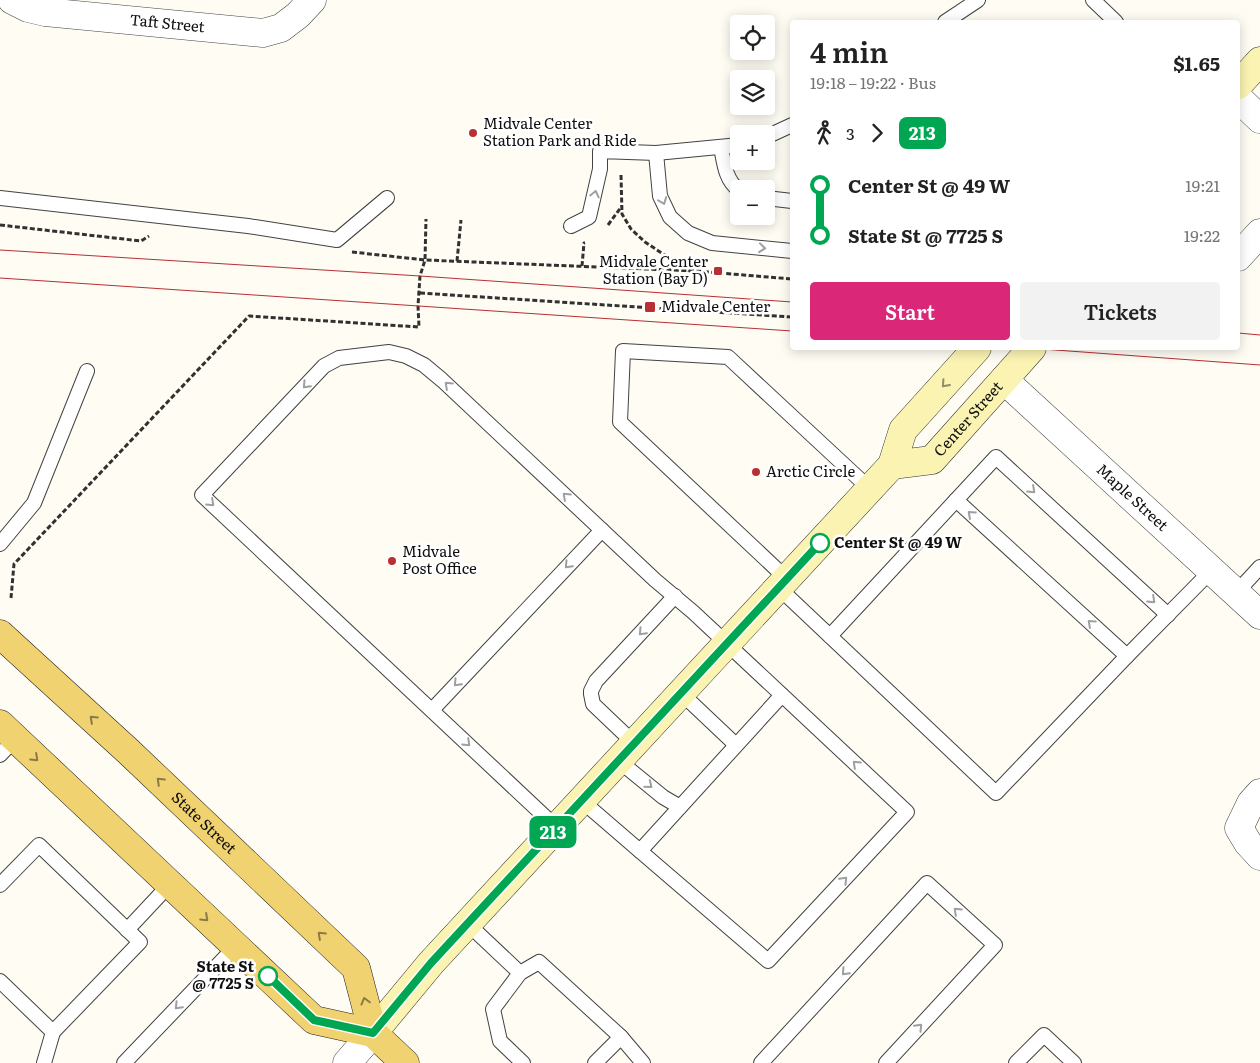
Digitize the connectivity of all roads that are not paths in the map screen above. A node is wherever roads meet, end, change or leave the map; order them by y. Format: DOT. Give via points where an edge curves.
graph roads {
  1 [pos="12,0"];
  2 [pos="312,0"];
  3 [pos="978,0"];
  4 [pos="1093,0"];
  5 [pos="960,16"];
  6 [pos="1114,20"];
  7 [pos="1260,61"];
  8 [pos="1240,83"];
  9 [pos="1240,100"];
  10 [pos="1260,119"];
  11 [pos="790,126"];
  12 [pos="775,133"];
  13 [pos="730,146"];
  14 [pos="721,147"];
  15 [pos="656,153"];
  16 [pos="730,180"];
  17 [pos="0,198"];
  18 [pos="387,198"];
  19 [pos="775,199"];
  20 [pos="790,201"];
  21 [pos="571,226"];
  22 [pos="1260,233"];
  23 [pos="790,251"];
  24 [pos="1240,255"];
  25 [pos="975,350"];
  26 [pos="1030,350"];
  27 [pos="87,371"];
  28 [pos="1004,380"];
  29 [pos="892,465"];
  30 [pos="870,489"];
  31 [pos="956,500"];
  32 [pos="602,530"];
  33 [pos="0,544"];
  34 [pos="1260,567"];
  35 [pos="1211,571"];
  36 [pos="783,583"];
  37 [pos="1236,593"];
  38 [pos="675,596"];
  39 [pos="1168,615"];
  40 [pos="1260,615"];
  41 [pos="0,634"];
  42 [pos="830,636"];
  43 [pos="728,644"];
  44 [pos="1127,656"];
  45 [pos="681,693"];
  46 [pos="782,695"];
  47 [pos="432,710"];
  48 [pos="5,739"];
  49 [pos="736,745"];
  50 [pos="627,752"];
  51 [pos="1260,793"];
  52 [pos="582,801"];
  53 [pos="680,807"];
  54 [pos="557,828"];
  55 [pos="640,851"];
  56 [pos="1260,856"];
  57 [pos="170,884"];
  58 [pos="0,885"];
  59 [pos="468,924"];
  60 [pos="127,930"];
  61 [pos="236,946"];
  62 [pos="520,973"];
  63 [pos="0,981"];
  64 [pos="53,1032"];
  65 [pos="373,1033"];
  66 [pos="621,1037"];
  67 [pos="44,1063"];
  68 [pos="124,1063"];
  69 [pos="346,1063"];
  70 [pos="405,1063"];
  71 [pos="522,1063"];
  72 [pos="595,1063"];
  73 [pos="643,1063"];
  74 [pos="761,1063"];
  75 [pos="886,1063"];
  76 [pos="1016,1063"];
  77 [pos="1074,1063"];
  1 -- 2 [label="street, Taft Street" via="45,12 263,33 281,28"];
  3 -- 5 [label="lane"];
  4 -- 6 [label="lane"];
  7 -- 8 [label="main road"];
  9 -- 10 [label="street"];
  11 -- 12 [label="lane"];
  13 -- 14 [label="lane"];
  14 -- 15 [label="lane"];
  14 -- 16 [label="lane"];
  21 -- 15 [label="lane, one-way" via="589,217 600,169 600,151"];
  15 -- 23 [label="lane, one-way" via="660,196 670,217 688,233 712,243"];
  17 -- 18 [label="lane" via="248,226 337,240"];
  19 -- 20 [label="lane"];
  22 -- 24 [label="street"];
  25 -- 29 [label="main road, one-way" via="903,430"];
  26 -- 28 [label="main road, Center Street"];
  27 -- 33 [label="lane" via="34,503"];
  28 -- 29 [label="main road, Center Street" via="932,460"];
  28 -- 35 [label="street, Maple Street"];
  29 -- 30 [label="main road"];
  30 -- 36 [label="main road"];
  30 -- 36 [label="lane" via="728,357 622,351 620,422"];
  31 -- 39 [label="lane, one-way" via="996,457"];
  31 -- 42 [label="lane"];
  44 -- 31 [label="lane, one-way"];
  32 -- 38 [label="lane"];
  32 -- 47 [label="lane, one-way"];
  32 -- 47 [label="lane, one-way" via="442,380 424,365 389,352 339,358 324,366 202,495"];
  34 -- 37 [label="lane"];
  35 -- 37 [label="street, Maple Street"];
  35 -- 39 [label="lane"];
  36 -- 42 [label="lane"];
  36 -- 43 [label="main road"];
  37 -- 40 [label="street, Maple Street"];
  38 -- 43 [label="lane"];
  38 -- 50 [label="lane, one-way" via="596,681 590,694 593,704"];
  39 -- 44 [label="lane"];
  65 -- 41 [label="main road, State Street, one-way" via="356,968"];
  42 -- 44 [label="lane" via="996,793"];
  43 -- 45 [label="main road"];
  43 -- 46 [label="lane"];
  45 -- 49 [label="lane"];
  45 -- 50 [label="main road"];
  46 -- 49 [label="lane"];
  55 -- 46 [label="lane, one-way" via="768,962 907,812"];
  47 -- 54 [label="lane, one-way"];
  48 -- 57 [label="main road, one-way"];
  49 -- 53 [label="lane"];
  50 -- 52 [label="main road"];
  50 -- 53 [label="lane, one-way" via="663,797"];
  51 -- 56 [label="street" via="1251,803 1239,828"];
  52 -- 54 [label="main road"];
  52 -- 55 [label="lane"];
  53 -- 55 [label="lane"];
  54 -- 59 [label="main road"];
  57 -- 60 [label="lane"];
  57 -- 61 [label="main road, one-way"];
  58 -- 60 [label="lane" via="39,845"];
  59 -- 62 [label="lane"];
  59 -- 65 [label="main road"];
  60 -- 64 [label="lane" via="140,942"];
  61 -- 65 [label="main road" via="314,1020"];
  61 -- 68 [label="lane, one-way"];
  62 -- 66 [label="lane" via="539,962"];
  62 -- 71 [label="lane" via="493,1009 500,1041"];
  63 -- 64 [label="lane"];
  64 -- 67 [label="lane"];
  65 -- 69 [label="street"];
  65 -- 70 [label="main road"];
  66 -- 72 [label="lane"];
  66 -- 73 [label="lane"];
  75 -- 74 [label="lane, one-way" via="995,946 927,883"];
  76 -- 77 [label="lane" via="1044,1035"];
}
